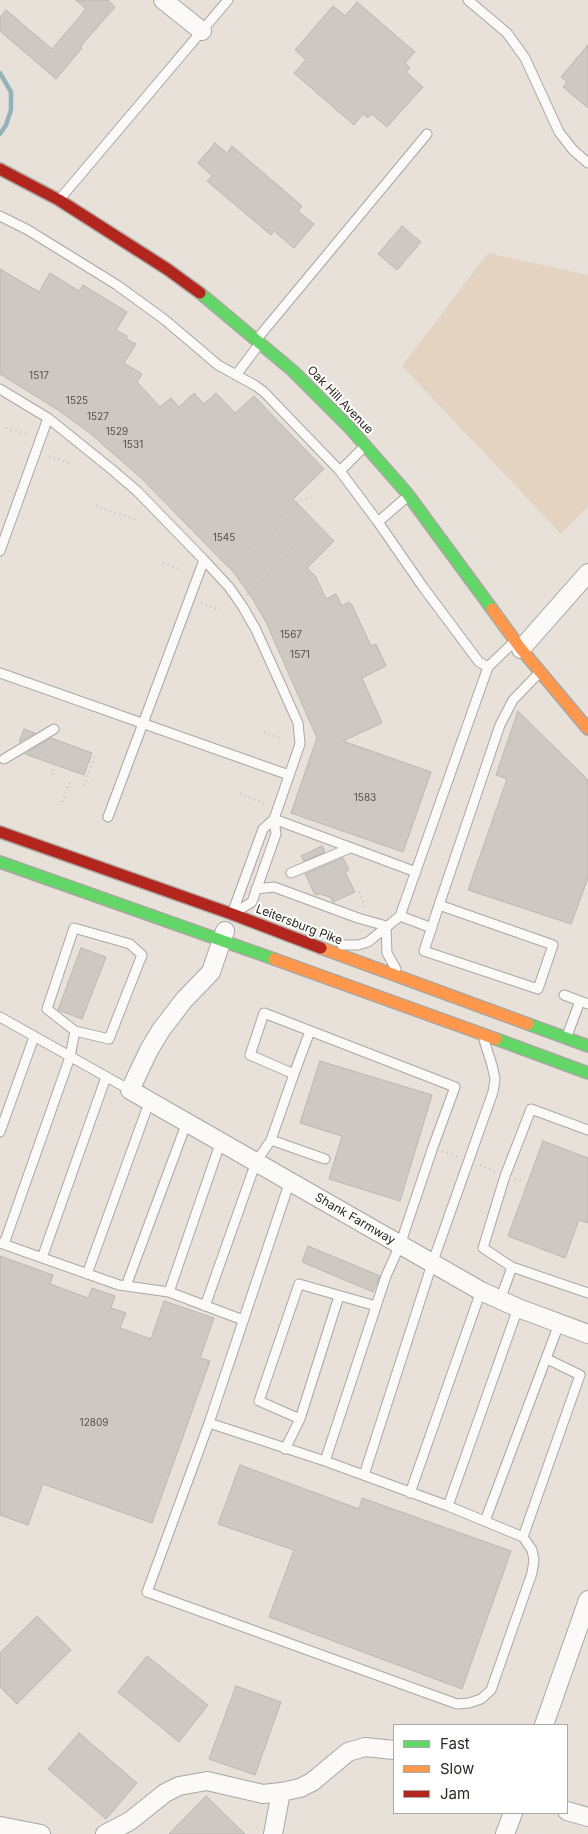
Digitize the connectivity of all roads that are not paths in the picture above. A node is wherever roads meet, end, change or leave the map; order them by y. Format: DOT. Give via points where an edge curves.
graph roads {
  1 [pos="163,0"];
  2 [pos="228,0"];
  3 [pos="468,0"];
  4 [pos="202,31"];
  5 [pos="427,134"];
  6 [pos="588,163"];
  7 [pos="0,169"];
  8 [pos="59,200"];
  9 [pos="0,216"];
  10 [pos="259,341"];
  11 [pos="236,375"];
  12 [pos="0,389"];
  13 [pos="48,418"];
  14 [pos="366,446"];
  15 [pos="340,471"];
  16 [pos="409,496"];
  17 [pos="378,522"];
  18 [pos="0,551"];
  19 [pos="204,560"];
  20 [pos="588,573"];
  21 [pos="518,645"];
  22 [pos="488,667"];
  23 [pos="540,672"];
  24 [pos="0,673"];
  25 [pos="143,723"];
  26 [pos="54,729"];
  27 [pos="588,729"];
  28 [pos="4,759"];
  29 [pos="290,775"];
  30 [pos="108,817"];
  31 [pos="274,819"];
  32 [pos="0,832"];
  33 [pos="350,848"];
  34 [pos="0,862"];
  35 [pos="416,872"];
  36 [pos="291,873"];
  37 [pos="256,889"];
  38 [pos="439,905"];
  39 [pos="232,914"];
  40 [pos="400,916"];
  41 [pos="386,926"];
  42 [pos="432,928"];
  43 [pos="222,941"];
  44 [pos="314,945"];
  45 [pos="412,982"];
  46 [pos="564,995"];
  47 [pos="584,1002"];
  48 [pos="0,1018"];
  49 [pos="74,1031"];
  50 [pos="310,1031"];
  51 [pos="482,1035"];
  52 [pos="34,1037"];
  53 [pos="566,1038"];
  54 [pos="588,1046"];
  55 [pos="70,1057"];
  56 [pos="588,1073"];
  57 [pos="294,1074"];
  58 [pos="106,1077"];
  59 [pos="130,1090"];
  60 [pos="150,1100"];
  61 [pos="187,1122"];
  62 [pos="588,1130"];
  63 [pos="0,1132"];
  64 [pos="271,1140"];
  65 [pos="221,1141"];
  66 [pos="324,1159"];
  67 [pos="256,1162"];
  68 [pos="290,1181"];
  69 [pos="2,1243"];
  70 [pos="400,1245"];
  71 [pos="42,1258"];
  72 [pos="432,1264"];
  73 [pos="512,1267"];
  74 [pos="87,1274"];
  75 [pos="126,1286"];
  76 [pos="481,1290"];
  77 [pos="169,1292"];
  78 [pos="588,1293"];
  79 [pos="339,1296"];
  80 [pos="500,1300"];
  81 [pos="205,1306"];
  82 [pos="376,1306"];
  83 [pos="518,1308"];
  84 [pos="243,1320"];
  85 [pos="559,1324"];
  86 [pos="588,1334"];
  87 [pos="547,1359"];
  88 [pos="300,1419"];
  89 [pos="209,1423"];
  90 [pos="285,1448"];
  91 [pos="325,1461"];
  92 [pos="364,1475"];
  93 [pos="410,1493"];
  94 [pos="448,1506"];
  95 [pos="486,1521"];
  96 [pos="523,1537"];
  97 [pos="588,1600"];
  98 [pos="544,1724"];
  99 [pos="393,1750"];
  100 [pos="281,1792"];
  101 [pos="568,1811"];
  102 [pos="513,1814"];
  103 [pos="588,1817"];
  104 [pos="0,1826"];
  105 [pos="41,1834"];
  106 [pos="104,1834"];
  107 [pos="273,1834"];
  108 [pos="505,1834"];
  1 -- 4 [label="street"];
  2 -- 4 [label="lane"];
  3 -- 6 [label="lane" via="507,33 525,58 559,132"];
  4 -- 8 [label="lane"];
  5 -- 10 [label="lane"];
  7 -- 8 [label="main road, Oak Hill Avenue"];
  8 -- 10 [label="main road, Oak Hill Avenue" via="168,269"];
  9 -- 11 [label="lane" via="117,284"];
  10 -- 11 [label="lane"];
  10 -- 14 [label="main road, Oak Hill Avenue"];
  11 -- 15 [label="lane" via="264,392"];
  12 -- 13 [label="lane"];
  13 -- 18 [label="lane"];
  13 -- 19 [label="lane" via="136,491"];
  14 -- 15 [label="lane"];
  14 -- 16 [label="main road, Oak Hill Avenue"];
  15 -- 17 [label="lane"];
  16 -- 17 [label="lane"];
  16 -- 21 [label="main road, Oak Hill Avenue"];
  17 -- 22 [label="lane" via="479,662"];
  19 -- 25 [label="lane"];
  19 -- 29 [label="lane" via="240,602 256,630 299,728 300,744"];
  20 -- 21 [label="street"];
  21 -- 22 [label="lane"];
  21 -- 23 [label="main road, Oak Hill Avenue"];
  22 -- 35 [label="lane"];
  23 -- 27 [label="main road, Oak Hill Avenue"];
  23 -- 38 [label="lane" via="513,700 500,726"];
  24 -- 25 [label="lane"];
  25 -- 29 [label="lane"];
  25 -- 30 [label="lane"];
  26 -- 28 [label="lane"];
  29 -- 31 [label="lane"];
  31 -- 33 [label="lane"];
  31 -- 37 [label="lane" via="276,834"];
  31 -- 39 [label="lane" via="264,829"];
  32 -- 39 [label="main road, Leitersburg Pike"];
  33 -- 35 [label="lane"];
  33 -- 36 [label="lane"];
  34 -- 43 [label="main road"];
  35 -- 40 [label="lane"];
  37 -- 39 [label="lane" via="252,902"];
  37 -- 41 [label="lane" via="274,887"];
  38 -- 42 [label="lane"];
  38 -- 42 [label="lane" via="553,945 538,989 424,950"];
  39 -- 43 [label="street"];
  39 -- 44 [label="main road, Leitersburg Pike"];
  40 -- 41 [label="lane"];
  40 -- 42 [label="lane"];
  41 -- 44 [label="lane" via="375,938 363,943"];
  41 -- 45 [label="lane" via="388,957 394,968"];
  43 -- 51 [label="main road"];
  43 -- 59 [label="street" via="211,972 161,1030"];
  44 -- 45 [label="main road, Leitersburg Pike"];
  45 -- 53 [label="main road, Leitersburg Pike"];
  46 -- 47 [label="lane"];
  47 -- 53 [label="lane"];
  48 -- 52 [label="lane"];
  49 -- 49 [label="lane" via="47,1009 74,928 130,944 142,954 109,1039"];
  49 -- 55 [label="lane"];
  50 -- 57 [label="lane"];
  50 -- 57 [label="lane" via="264,1013 250,1055"];
  50 -- 70 [label="lane" via="455,1087"];
  51 -- 56 [label="main road"];
  51 -- 72 [label="lane" via="495,1079 493,1092"];
  52 -- 55 [label="lane"];
  52 -- 63 [label="lane"];
  53 -- 54 [label="main road, Leitersburg Pike"];
  55 -- 58 [label="lane"];
  55 -- 69 [label="lane"];
  57 -- 64 [label="lane"];
  58 -- 59 [label="lane"];
  58 -- 71 [label="lane"];
  59 -- 60 [label="street, Shank Farmway"];
  60 -- 61 [label="street, Shank Farmway"];
  60 -- 74 [label="lane"];
  61 -- 65 [label="street, Shank Farmway"];
  61 -- 75 [label="lane"];
  62 -- 73 [label="lane" via="531,1109 505,1176 483,1248"];
  64 -- 66 [label="lane"];
  64 -- 67 [label="lane"];
  65 -- 67 [label="street, Shank Farmway"];
  65 -- 77 [label="lane"];
  67 -- 68 [label="street, Shank Farmway"];
  67 -- 81 [label="lane"];
  68 -- 70 [label="street, Shank Farmway"];
  68 -- 84 [label="lane"];
  69 -- 71 [label="lane"];
  70 -- 72 [label="street, Shank Farmway"];
  70 -- 82 [label="lane"];
  71 -- 74 [label="lane"];
  72 -- 76 [label="street, Shank Farmway"];
  72 -- 92 [label="lane"];
  73 -- 78 [label="lane"];
  73 -- 80 [label="lane"];
  74 -- 75 [label="lane"];
  75 -- 77 [label="lane"];
  76 -- 80 [label="street, Shank Farmway"];
  76 -- 93 [label="lane"];
  77 -- 81 [label="lane"];
  79 -- 82 [label="lane"];
  79 -- 88 [label="lane"];
  79 -- 88 [label="lane" via="299,1284 259,1401"];
  80 -- 83 [label="street, Shank Farmway"];
  81 -- 84 [label="lane"];
  82 -- 91 [label="lane"];
  83 -- 85 [label="street, Shank Farmway"];
  83 -- 94 [label="lane"];
  84 -- 89 [label="lane"];
  85 -- 86 [label="street, Shank Farmway"];
  85 -- 87 [label="lane"];
  87 -- 95 [label="lane"];
  87 -- 96 [label="lane" via="580,1375"];
  88 -- 90 [label="lane"];
  89 -- 90 [label="lane"];
  89 -- 96 [label="lane" via="147,1592 457,1704 469,1703 481,1699 491,1690 532,1573 532,1550"];
  90 -- 91 [label="lane"];
  91 -- 92 [label="lane"];
  92 -- 93 [label="lane"];
  93 -- 94 [label="lane"];
  94 -- 95 [label="lane"];
  95 -- 96 [label="lane"];
  97 -- 98 [label="street"];
  99 -- 100 [label="street" via="365,1747 348,1752 312,1782"];
  100 -- 106 [label="street" via="263,1794 207,1781 194,1782 165,1793 130,1821"];
  100 -- 107 [label="street"];
  101 -- 103 [label="street"];
  102 -- 108 [label="street"];
  104 -- 105 [label="street"];
}
